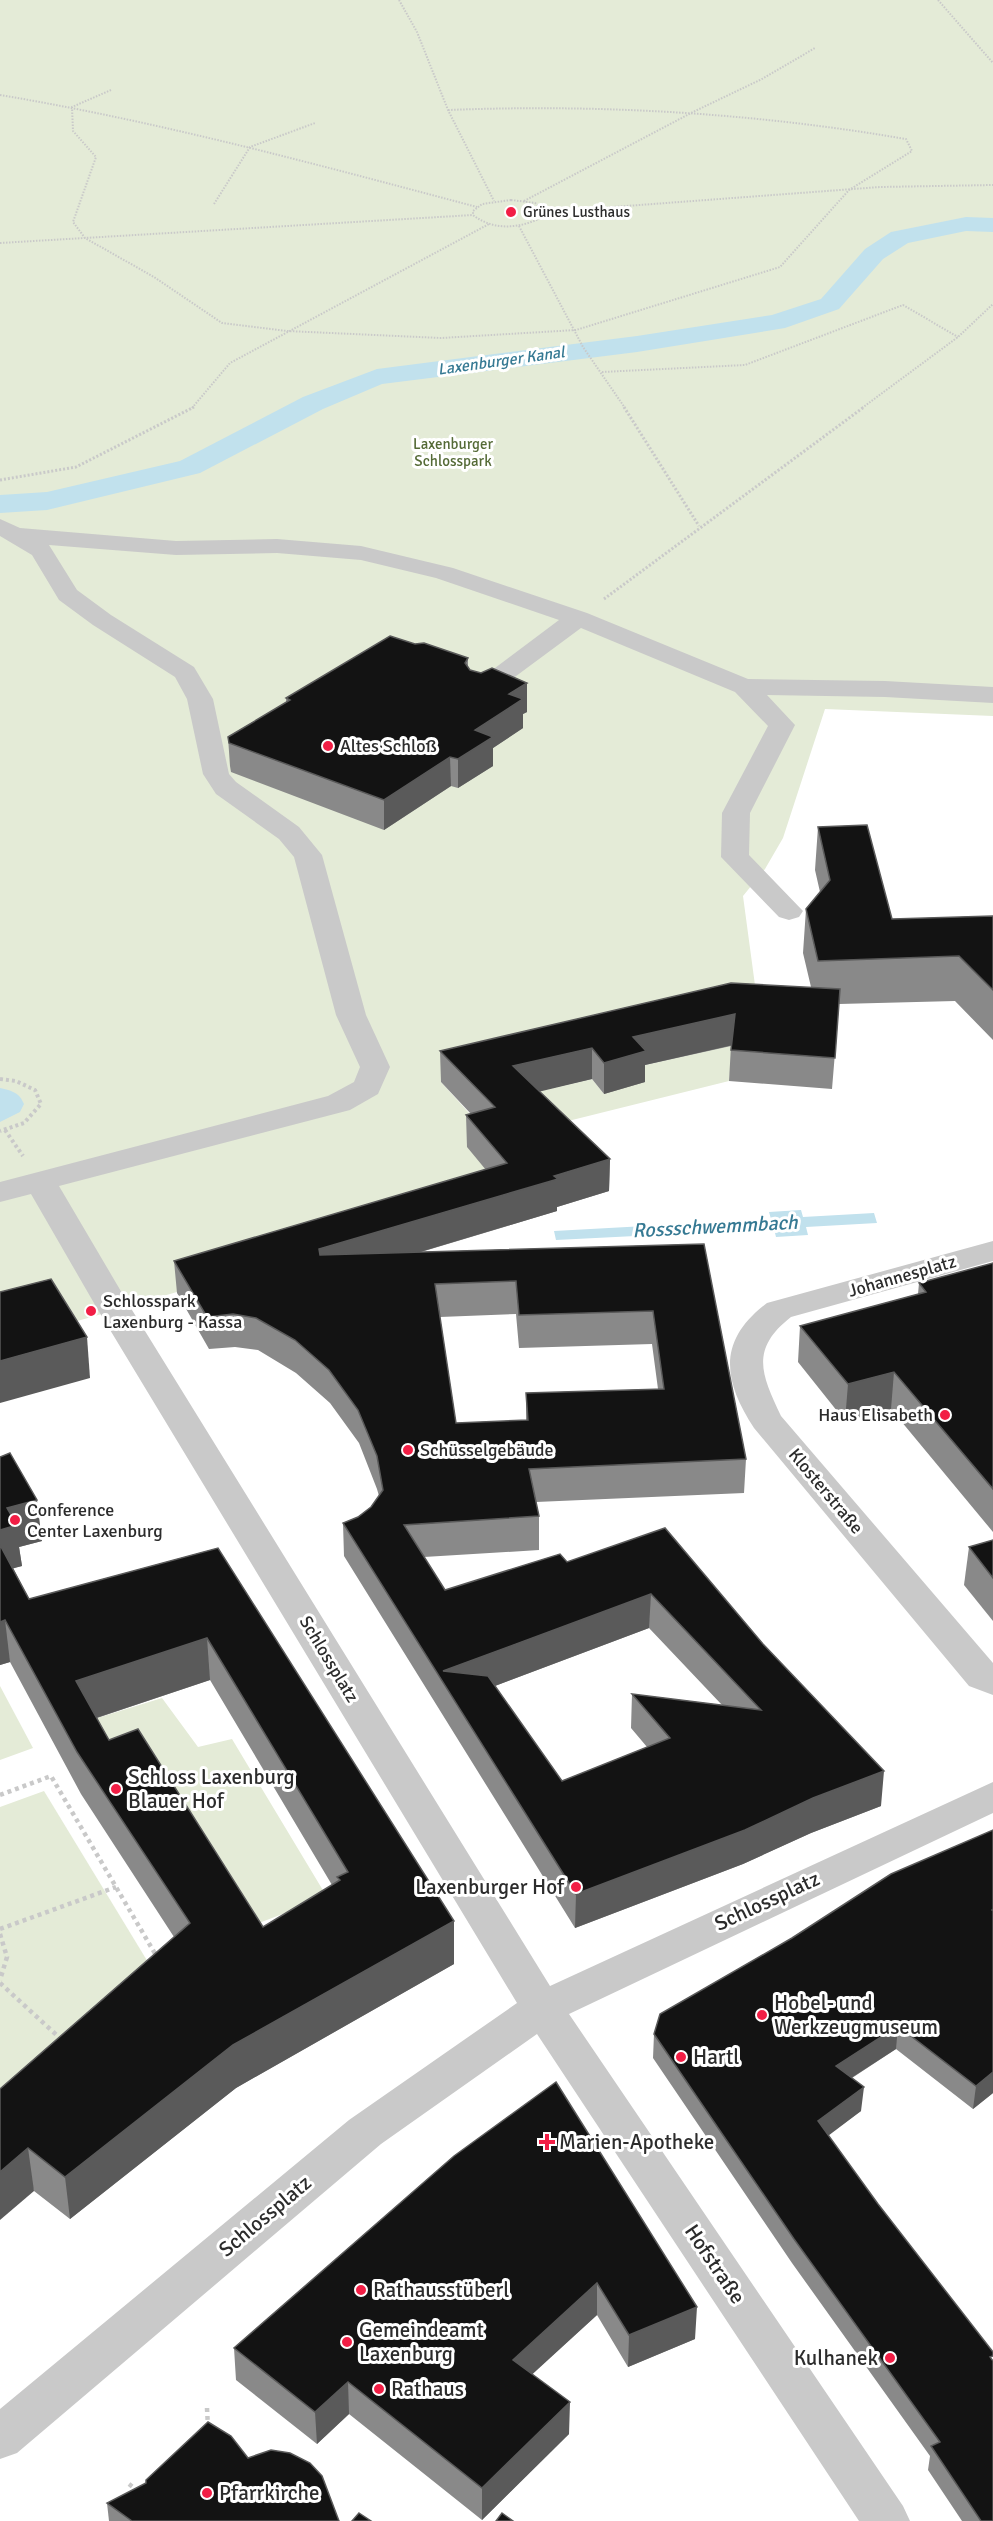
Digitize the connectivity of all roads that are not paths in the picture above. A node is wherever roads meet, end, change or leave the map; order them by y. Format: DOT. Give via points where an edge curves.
graph roads {
  1 [pos="7,530"];
  2 [pos="578,618"];
  3 [pos="744,687"];
  4 [pos="480,691"];
  5 [pos="993,695"];
  6 [pos="789,911"];
  7 [pos="40,1182"];
  8 [pos="0,1192"];
  9 [pos="993,1251"];
  10 [pos="811,1301"];
  11 [pos="993,1682"];
  12 [pos="993,1796"];
  13 [pos="542,2007"];
  14 [pos="0,2438"];
  15 [pos="886,2521"];
  1 -- 2 [label="street" via="176,548 277,546 361,553 444,573"];
  1 -- 7 [label="street" via="41,550 69,595 185,672 200,699 216,774 226,788 289,833 308,855 351,1015 375,1067 367,1087 339,1103"];
  2 -- 3 [label="street"];
  2 -- 4 [label="street"];
  3 -- 5 [label="street"];
  3 -- 6 [label="street" via="782,725 736,813 735,857"];
  7 -- 8 [label="street"];
  7 -- 13 [label="street, Schlossplatz"];
  9 -- 10 [label="street, Johannesplatz"];
  10 -- 11 [label="street, Klosterstraße" via="779,1310 760,1322 748,1340 751,1388 766,1420 983,1677"];
  12 -- 13 [label="street, Schlossplatz"];
  13 -- 14 [label="street, Schlossplatz" via="365,2133"];
  13 -- 15 [label="street, Hofstraße"];
}
